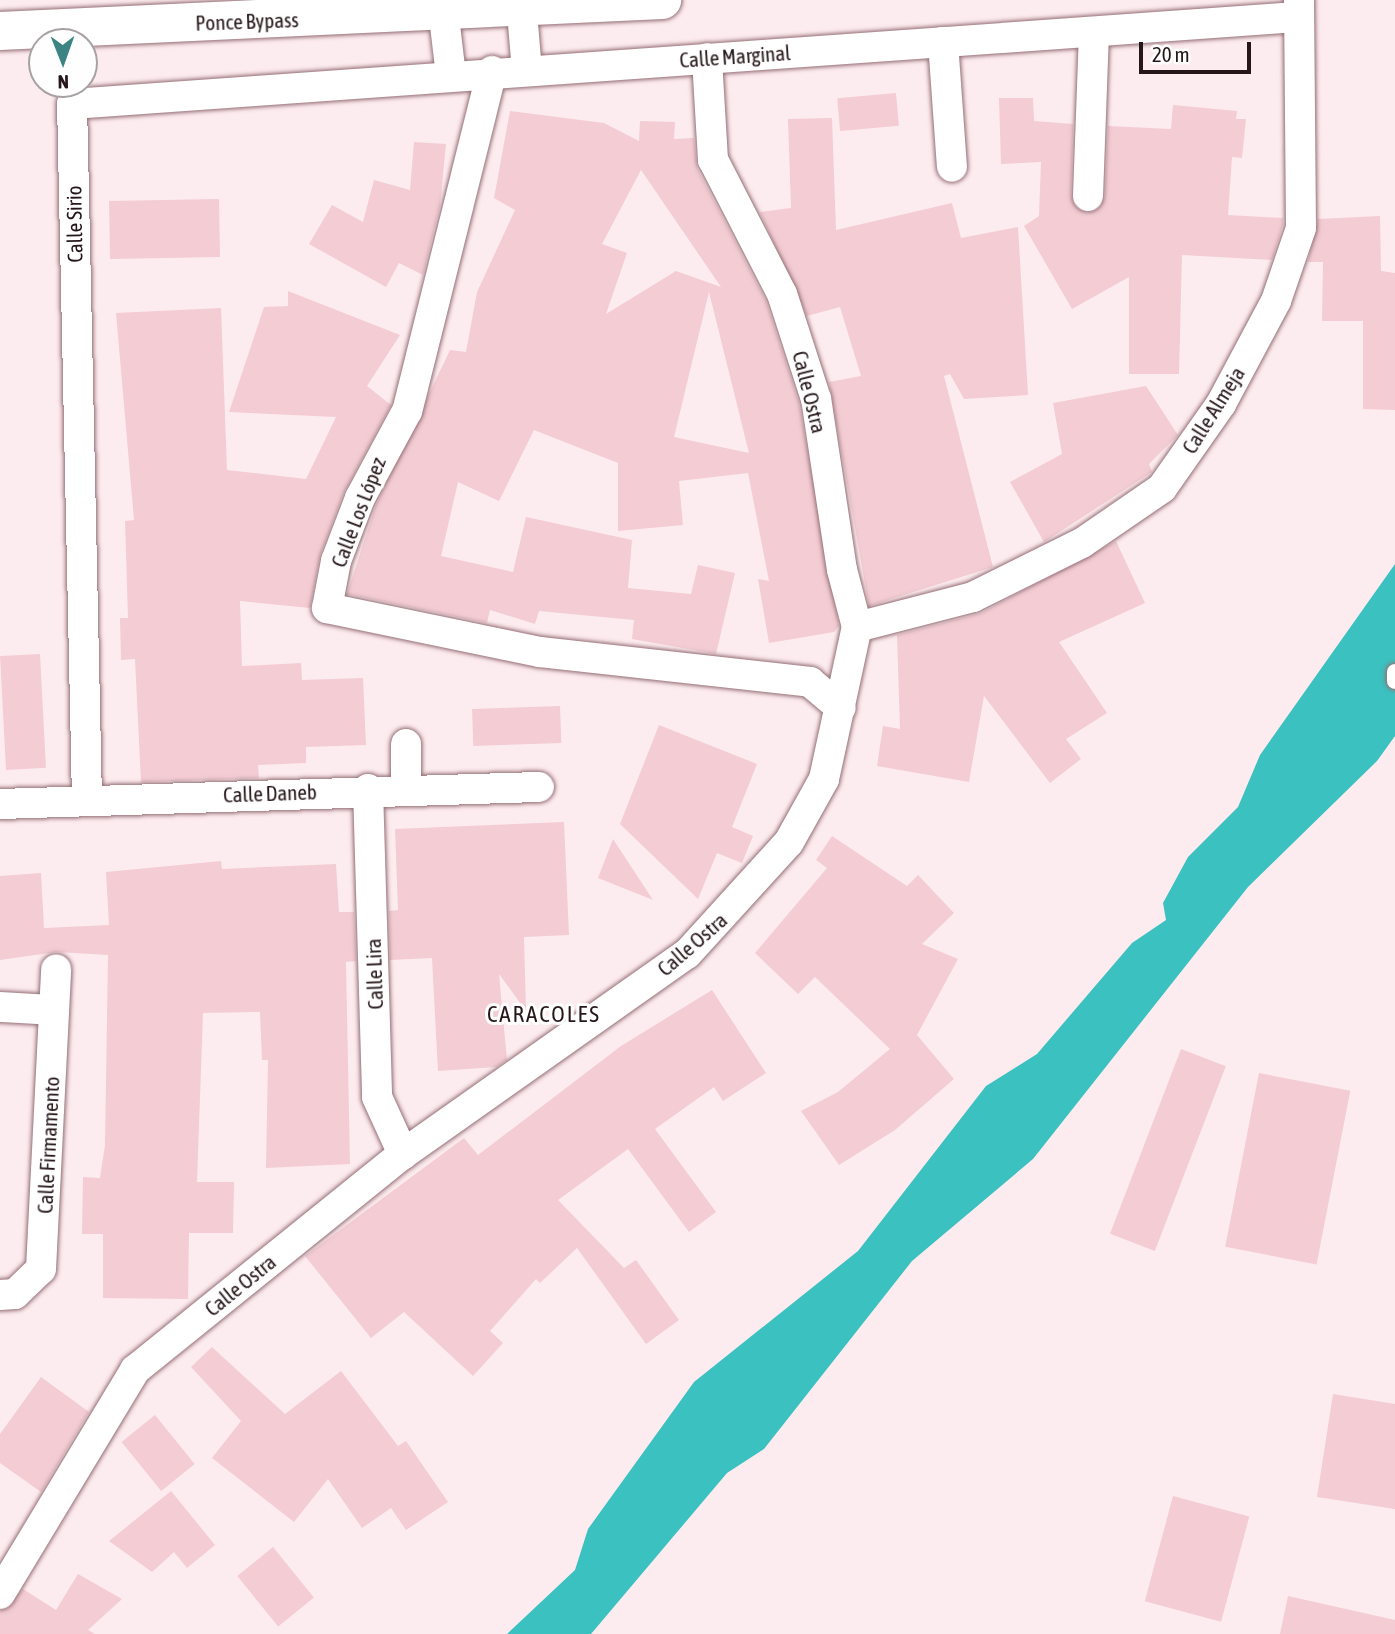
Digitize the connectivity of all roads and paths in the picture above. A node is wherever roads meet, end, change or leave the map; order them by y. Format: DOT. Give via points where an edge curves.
graph roads {
  1 [pos="662,0"];
  2 [pos="522,5"];
  3 [pos="442,7"];
  4 [pos="1298,9"];
  5 [pos="84,28"];
  6 [pos="28,30"];
  7 [pos="0,31"];
  8 [pos="1094,32"];
  9 [pos="28,38"];
  10 [pos="943,42"];
  11 [pos="0,44"];
  12 [pos="707,58"];
  13 [pos="492,71"];
  14 [pos="527,71"];
  15 [pos="451,76"];
  16 [pos="952,167"];
  17 [pos="1088,196"];
  18 [pos="857,627"];
  19 [pos="1395,672"];
  20 [pos="1395,681"];
  21 [pos="841,708"];
  22 [pos="406,744"];
  23 [pos="406,787"];
  24 [pos="539,787"];
  25 [pos="368,789"];
  26 [pos="87,800"];
  27 [pos="0,804"];
  28 [pos="56,969"];
  29 [pos="0,1007"];
  30 [pos="54,1010"];
  31 [pos="403,1154"];
  32 [pos="0,1295"];
  33 [pos="0,1594"];
  1 -- 2 [label="highway, Ponce Bypass"];
  2 -- 3 [label="highway, Ponce Bypass"];
  2 -- 14 [label="street"];
  3 -- 5 [label="highway, Ponce Bypass"];
  3 -- 15 [label="street"];
  4 -- 8 [label="street, Calle Marginal"];
  4 -- 18 [label="street, Calle Almeja" via="1301,228 1276,301 1227,393 1162,488 1082,543 973,597"];
  6 -- 7 [label="highway, Ponce Bypass"];
  8 -- 10 [label="street, Calle Marginal"];
  8 -- 17 [label="street"];
  9 -- 11 [label="highway"];
  10 -- 12 [label="street, Calle Marginal"];
  10 -- 16 [label="street"];
  12 -- 14 [label="street, Calle Marginal"];
  12 -- 18 [label="street, Calle Ostra" via="713,160 782,294 816,399"];
  13 -- 14 [label="street, Calle Sirio"];
  13 -- 15 [label="street, Calle Sirio"];
  13 -- 21 [label="street, Calle Los López" via="407,411 360,498 336,561 327,608 540,652 810,682"];
  15 -- 26 [label="street, Calle Sirio" via="72,104"];
  18 -- 21 [label="street, Calle Ostra"];
  19 -- 20 [label="lane"];
  21 -- 31 [label="street, Calle Ostra" via="824,779 789,842 743,898 687,954"];
  22 -- 23 [label="street"];
  23 -- 24 [label="street, Calle Daneb"];
  23 -- 25 [label="street, Calle Daneb"];
  25 -- 26 [label="street, Calle Daneb"];
  25 -- 31 [label="street, Calle Lira" via="377,1097"];
  26 -- 27 [label="street, Calle Daneb"];
  28 -- 30 [label="street, Calle Firmamento"];
  29 -- 30 [label="street"];
  30 -- 32 [label="street, Calle Firmamento" via="41,1269 15,1294"];
  31 -- 33 [label="street, Calle Ostra" via="135,1370"];
}
